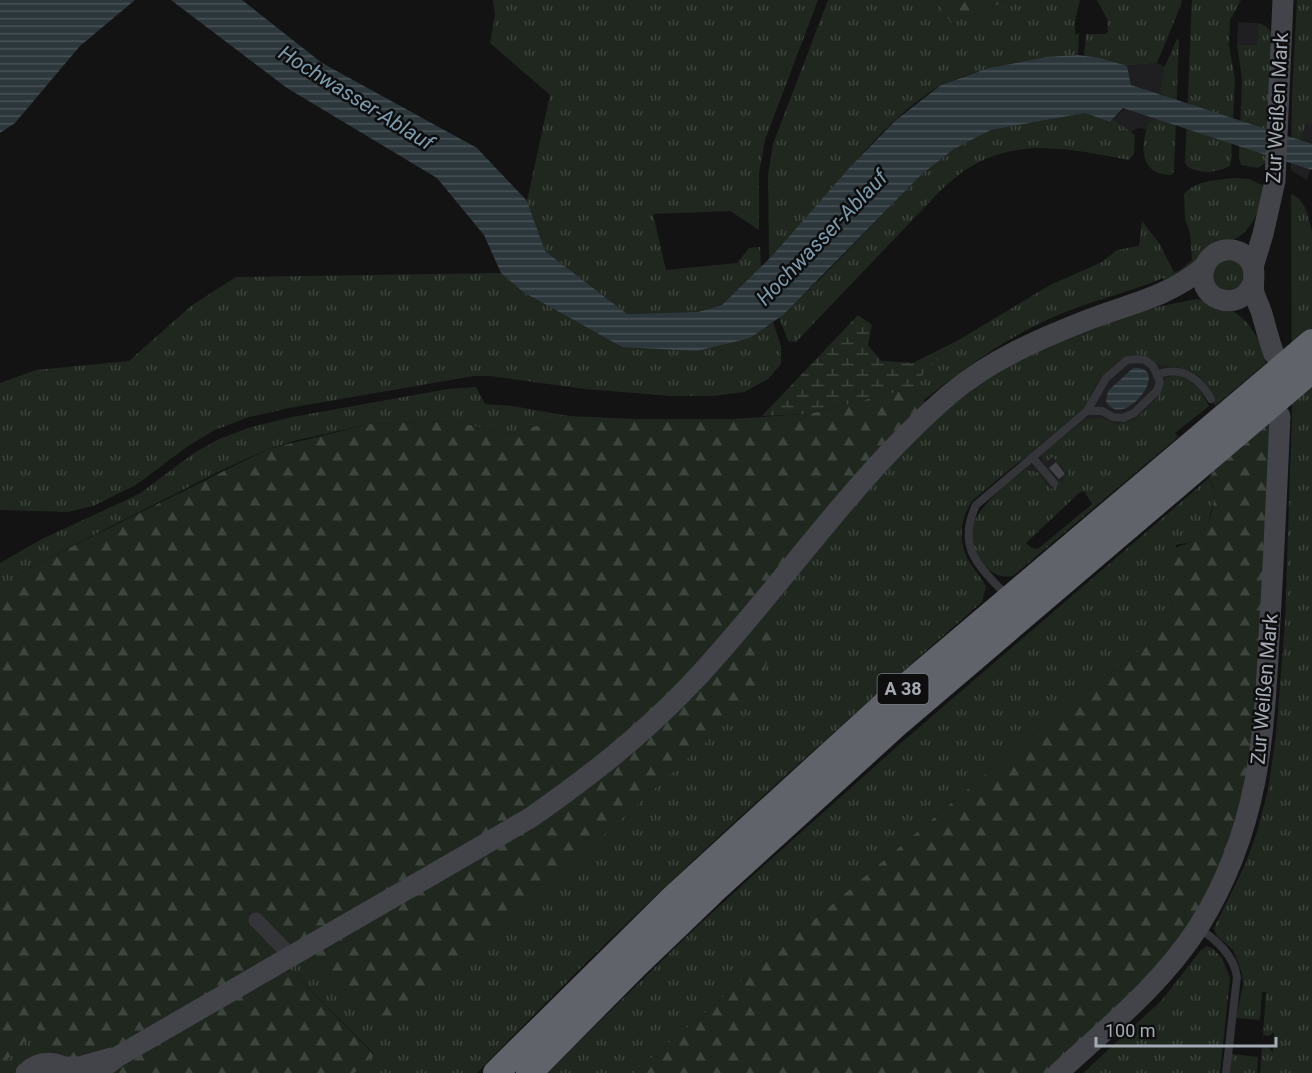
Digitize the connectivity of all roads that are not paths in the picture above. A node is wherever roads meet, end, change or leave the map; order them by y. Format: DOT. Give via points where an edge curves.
graph roads {
  1 [pos="1283,0"];
  2 [pos="1266,215"];
  3 [pos="1232,250"];
  4 [pos="1204,267"];
  5 [pos="1253,275"];
  6 [pos="1160,296"];
  7 [pos="1220,298"];
  8 [pos="1312,342"];
  9 [pos="1312,370"];
  10 [pos="1158,374"];
  11 [pos="1211,399"];
  12 [pos="1087,411"];
  13 [pos="1280,416"];
  14 [pos="1032,457"];
  15 [pos="1054,483"];
  16 [pos="1010,599"];
  17 [pos="256,920"];
  18 [pos="1198,927"];
  19 [pos="291,956"];
  20 [pos="117,1057"];
  21 [pos="69,1070"];
  22 [pos="26,1073"];
  23 [pos="96,1073"];
  24 [pos="496,1073"];
  25 [pos="529,1073"];
  26 [pos="1058,1073"];
  27 [pos="1226,1073"];
  1 -- 2 [label="main road, Zur Weißen Mark" via="1276,175"];
  2 -- 3 [label="main road, Zur Weißen Mark"];
  2 -- 5 [label="main road, Zur Weißen Mark"];
  3 -- 4 [label="main road, Zur Weißen Mark" via="1218,252"];
  3 -- 5 [label="main road" via="1243,254"];
  4 -- 6 [label="main road, Zur Weißen Mark"];
  4 -- 7 [label="main road" via="1203,279"];
  5 -- 7 [label="main road" via="1244,297"];
  5 -- 7 [label="main road" via="1254,294 1271,346 1244,310"];
  6 -- 7 [label="main road" via="1202,294"];
  6 -- 19 [label="main road" via="1089,319 1030,345 996,362 953,392 907,432 713,659 618,754 530,818"];
  8 -- 16 [label="highway, A 38"];
  9 -- 25 [label="highway, A 38" via="882,737 704,900"];
  10 -- 11 [label="lane" via="1181,371 1195,378"];
  10 -- 12 [label="lane" via="1157,391 1134,413 1123,418"];
  10 -- 12 [label="lane" via="1145,360 1127,360 1106,378"];
  12 -- 14 [label="lane"];
  13 -- 18 [label="main road, Zur Weißen Mark" via="1259,764 1232,862"];
  14 -- 15 [label="lane"];
  14 -- 16 [label="lane" via="976,505 969,520 969,543 977,564"];
  16 -- 24 [label="highway, A 38" via="763,814"];
  17 -- 19 [label="street"];
  18 -- 26 [label="main road, Zur Weißen Mark" via="1164,973 1128,1011"];
  18 -- 27 [label="lane" via="1229,954 1236,969"];
  19 -- 20 [label="main road"];
  20 -- 21 [label="main road"];
  20 -- 23 [label="main road"];
  21 -- 22 [label="main road" via="58,1064 40,1064"];
}
